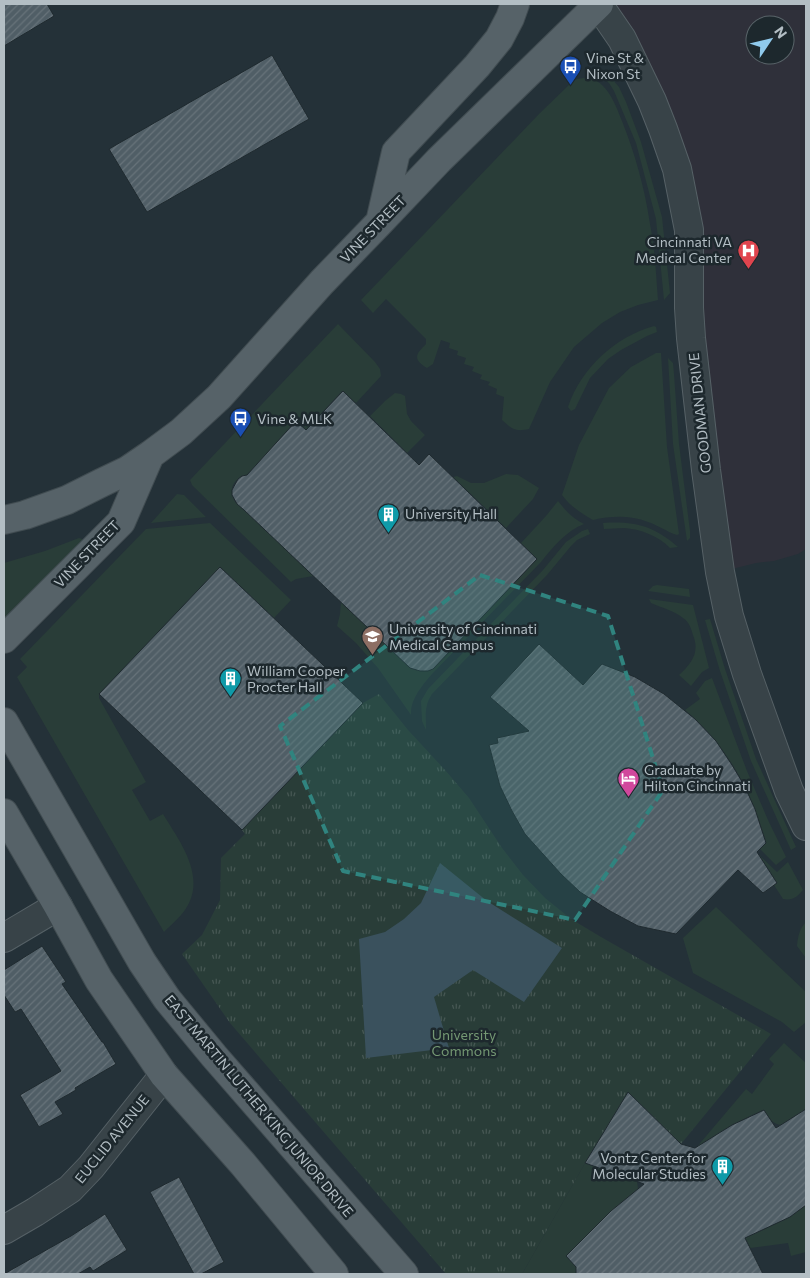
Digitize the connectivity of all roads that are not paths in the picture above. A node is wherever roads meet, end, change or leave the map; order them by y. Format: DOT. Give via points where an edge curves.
graph roads {
  1 [pos="514,4"];
  2 [pos="599,4"];
  3 [pos="379,223"];
  4 [pos="150,455"];
  5 [pos="4,520"];
  6 [pos="4,639"];
  7 [pos="4,722"];
  8 [pos="4,813"];
  9 [pos="806,826"];
  10 [pos="58,906"];
  11 [pos="4,938"];
  12 [pos="164,1074"];
  13 [pos="4,1230"];
  14 [pos="334,1274"];
  15 [pos="404,1274"];
  1 -- 3 [label="main road" via="499,40 396,152"];
  2 -- 3 [label="main road, VINE STREET"];
  2 -- 9 [label="street, GOODMAN DRIVE" via="627,48 658,115 677,169 689,230 691,338 720,572 729,616 747,674"];
  3 -- 4 [label="main road, VINE STREET" via="219,397"];
  4 -- 5 [label="main road, VINE STREET" via="128,470 67,500"];
  4 -- 6 [label="main road, VINE STREET" via="120,522"];
  7 -- 15 [label="main road, EAST MARTIN LUTHER KING JUNIOR DRIVE" via="142,962 167,998"];
  8 -- 10 [label="main road"];
  10 -- 11 [label="street"];
  10 -- 12 [label="main road" via="99,980"];
  12 -- 13 [label="street, EUCLID AVENUE" via="70,1189"];
  12 -- 14 [label="main road"];
}
